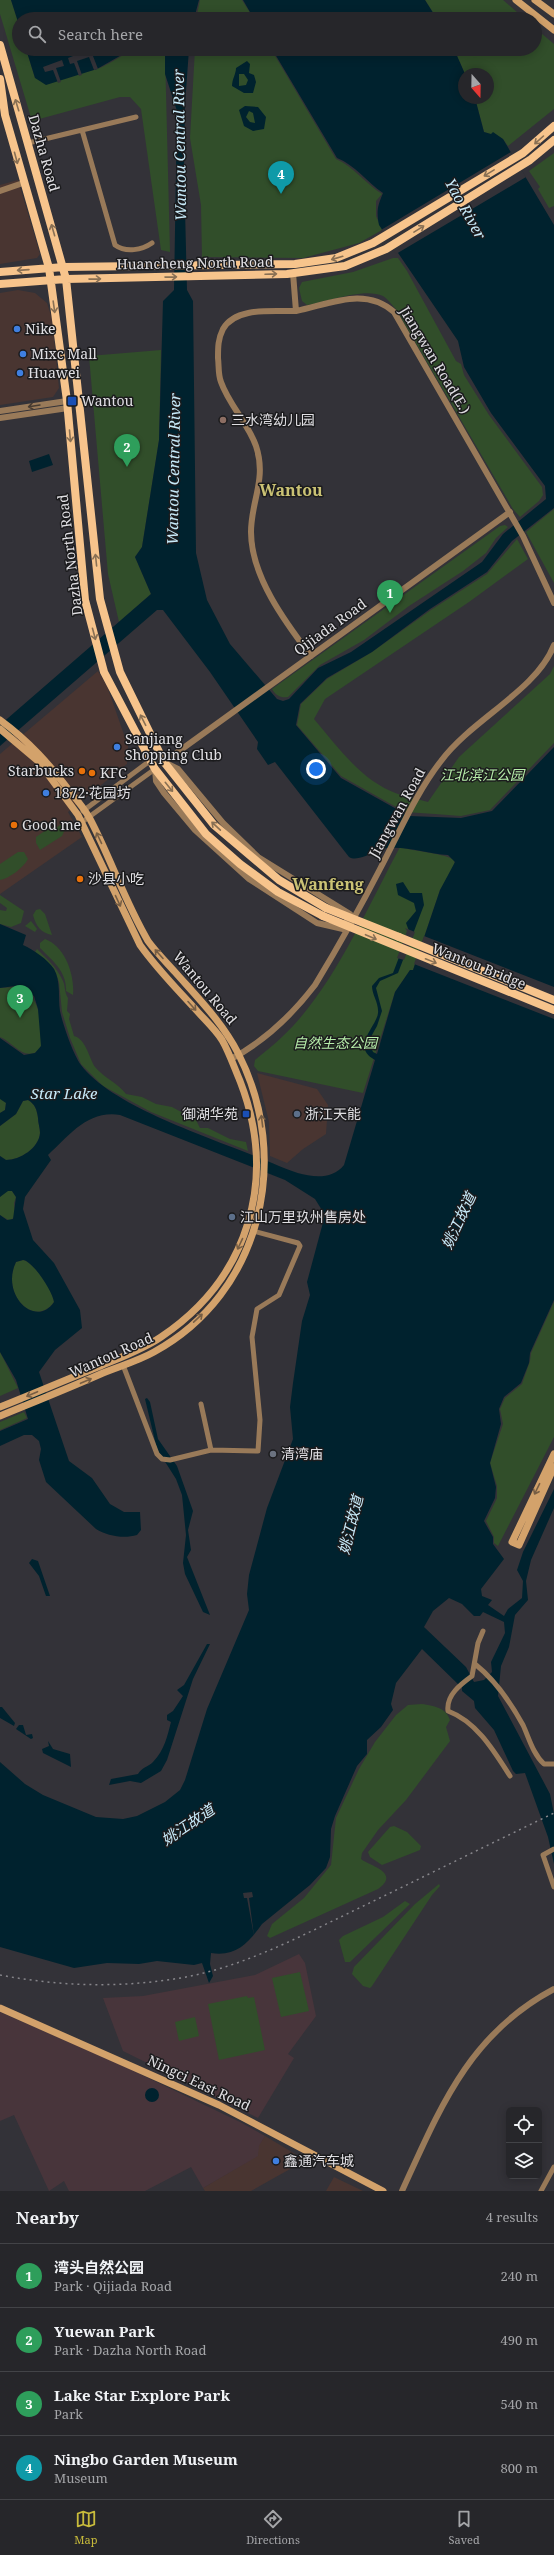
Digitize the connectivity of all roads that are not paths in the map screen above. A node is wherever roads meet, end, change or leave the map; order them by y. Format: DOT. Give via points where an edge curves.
graph roads {
  1 [pos="516,0"];
  2 [pos="535,0"];
  3 [pos="531,12"];
  4 [pos="554,14"];
  5 [pos="542,21"];
  6 [pos="554,30"];
  7 [pos="0,45"];
  8 [pos="0,79"];
  9 [pos="2,106"];
  10 [pos="2,116"];
  11 [pos="136,117"];
  12 [pos="554,126"];
  13 [pos="82,130"];
  14 [pos="554,140"];
  15 [pos="28,143"];
  16 [pos="554,145"];
  17 [pos="541,151"];
  18 [pos="23,183"];
  19 [pos="0,191"];
  20 [pos="152,243"];
  21 [pos="49,268"];
  22 [pos="64,268"];
  23 [pos="0,272"];
  24 [pos="293,273"];
  25 [pos="66,279"];
  26 [pos="51,280"];
  27 [pos="0,284"];
  28 [pos="296,311"];
  29 [pos="67,405"];
  30 [pos="0,411"];
  31 [pos="0,418"];
  32 [pos="510,512"];
  33 [pos="554,603"];
  34 [pos="554,645"];
  35 [pos="311,656"];
  36 [pos="0,721"];
  37 [pos="0,729"];
  38 [pos="18,738"];
  39 [pos="151,760"];
  40 [pos="164,762"];
  41 [pos="155,769"];
  42 [pos="83,816"];
  43 [pos="326,908"];
  44 [pos="323,916"];
  45 [pos="554,1000"];
  46 [pos="554,1010"];
  47 [pos="239,1054"];
  48 [pos="231,1059"];
  49 [pos="260,1179"];
  50 [pos="253,1231"];
  51 [pos="123,1365"];
  52 [pos="201,1404"];
  53 [pos="0,1407"];
  54 [pos="0,1416"];
  55 [pos="211,1450"];
  56 [pos="554,1454"];
  57 [pos="554,1467"];
  58 [pos="483,1630"];
  59 [pos="475,1664"];
  60 [pos="554,1764"];
  61 [pos="510,1776"];
  62 [pos="554,1849"];
  63 [pos="554,1887"];
  64 [pos="554,1989"];
  65 [pos="0,2008"];
  66 [pos="554,2167"];
  67 [pos="383,2191"];
  68 [pos="402,2191"];
  69 [pos="541,2191"];
  1 -- 3 [label="main road"];
  2 -- 4 [label="main road"];
  5 -- 6 [label="main road"];
  15 -- 7 [label="main road, Dazha Road, one-way"];
  8 -- 9 [label="main road, Dazha Road"];
  9 -- 10 [label="main road, Dazha Road"];
  10 -- 18 [label="main road, Dazha Road, one-way"];
  11 -- 13 [label="street"];
  12 -- 22 [label="main road, Huancheng North Road, one-way" via="523,153 355,252 323,261 296,264"];
  13 -- 15 [label="street"];
  13 -- 20 [label="street" via="115,245 128,250 144,248"];
  14 -- 17 [label="main road"];
  22 -- 15 [label="main road, Dazha Road, one-way"];
  16 -- 17 [label="main road"];
  24 -- 17 [label="main road, Huancheng North Road, one-way" via="351,264 386,249"];
  18 -- 19 [label="street"];
  18 -- 21 [label="main road, Dazha Road"];
  21 -- 22 [label="main road, Huancheng North Road"];
  21 -- 23 [label="main road, Huancheng North Road, one-way"];
  21 -- 26 [label="main road, Dazha North Road"];
  22 -- 25 [label="main road, Dazha North Road"];
  25 -- 24 [label="main road, Huancheng North Road, one-way"];
  24 -- 28 [label="street"];
  25 -- 26 [label="main road, Huancheng North Road"];
  40 -- 25 [label="main road, Dazha North Road, one-way" via="120,672 100,599"];
  26 -- 27 [label="main road, Huancheng North Road"];
  26 -- 29 [label="main road, Dazha North Road, one-way"];
  28 -- 32 [label="street, Jiangwan Road(E.)" via="357,297 375,299 394,312"];
  28 -- 35 [label="street, Jiangwan Road(E.)" via="249,313 236,317 223,328 218,342 220,381 253,438 262,475 251,532 259,572 278,611"];
  29 -- 30 [label="street, one-way"];
  29 -- 31 [label="street"];
  29 -- 39 [label="main road, Dazha North Road, one-way" via="85,600 104,672"];
  32 -- 33 [label="street, Jiangwan Road(E.)"];
  32 -- 35 [label="street, Qijiada Road"];
  34 -- 47 [label="street, Jiangwan Road" via="547,662 533,677 450,749 415,803 315,985 260,1042"];
  35 -- 40 [label="street, Qijiada Road"];
  36 -- 38 [label="main road, Wantou Road"];
  37 -- 38 [label="main road, Wantou Road"];
  38 -- 42 [label="main road, Wantou Road"];
  39 -- 41 [label="main road, Dazha North Road"];
  39 -- 42 [label="street"];
  40 -- 41 [label="street" via="178,769 223,823 258,857 350,914 343,929 317,923 249,879 191,825 156,781"];
  43 -- 40 [label="main road, Dazha North Road, one-way" via="279,880 214,825"];
  41 -- 42 [label="street"];
  41 -- 44 [label="main road, Dazha North Road, one-way" via="206,834 240,864 278,892"];
  47 -- 42 [label="main road, Wantou Road, one-way" via="216,1019 150,942"];
  42 -- 48 [label="main road, Wantou Road, one-way" via="140,945 152,962 215,1031"];
  43 -- 45 [label="main road, Wantou Bridge, bridge"];
  44 -- 46 [label="main road, Wantou Bridge, one-way, bridge"];
  47 -- 48 [label="street, Jiangwan Road"];
  49 -- 47 [label="main road, Wantou Road, one-way" via="265,1160 260,1108"];
  48 -- 49 [label="main road, Wantou Road" via="248,1103"];
  49 -- 50 [label="main road, Wantou Road" via="262,1197"];
  49 -- 53 [label="main road, Wantou Road, one-way" via="246,1230 229,1267 212,1294 161,1337 137,1350"];
  51 -- 50 [label="main road, Wantou Road, one-way" via="154,1352 182,1333 206,1311 228,1283 245,1253"];
  50 -- 55 [label="street" via="298,1243 300,1246 279,1295 257,1309 252,1338 260,1420 258,1451"];
  54 -- 51 [label="main road, Wantou Road, one-way"];
  51 -- 55 [label="street" via="157,1454 162,1459 170,1460"];
  52 -- 55 [label="street"];
  56 -- 57 [label="main road, one-way" via="512,1542 519,1545"];
  58 -- 59 [label="street"];
  59 -- 60 [label="street" via="488,1674 502,1693 522,1724 539,1759 544,1764"];
  59 -- 61 [label="street" via="472,1676 457,1687 448,1711 460,1715 489,1744"];
  62 -- 63 [label="street" via="543,1855"];
  64 -- 68 [label="street" via="518,2010 464,2067 431,2127"];
  65 -- 67 [label="main road, Ningci East Road" via="219,2105"];
  66 -- 69 [label="street"];
}
